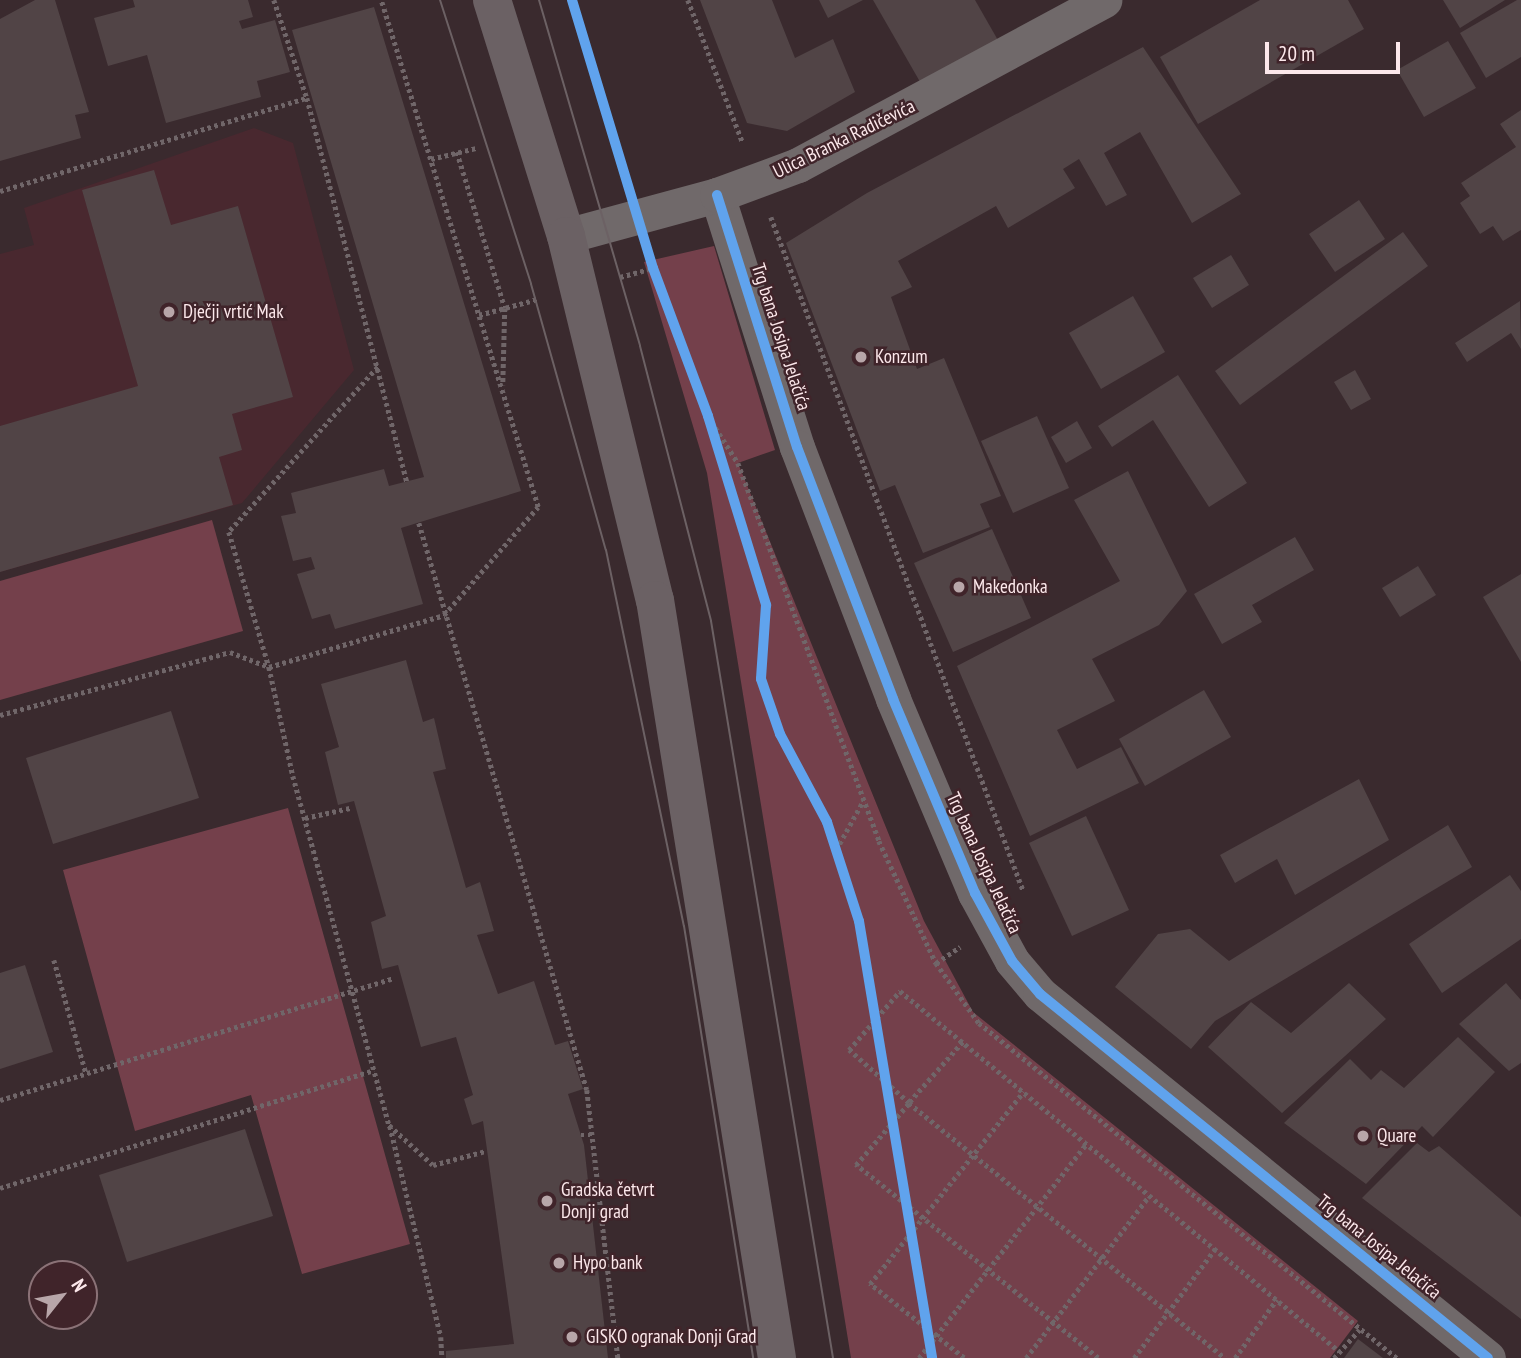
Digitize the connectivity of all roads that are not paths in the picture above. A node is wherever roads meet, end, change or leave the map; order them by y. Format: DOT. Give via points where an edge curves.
graph roads {
  1 [pos="492,0"];
  2 [pos="1104,0"];
  3 [pos="717,195"];
  4 [pos="566,236"];
  5 [pos="777,1358"];
  6 [pos="1488,1358"];
  1 -- 4 [label="main road"];
  2 -- 3 [label="street, Ulica Branka Radičevića" via="835,147"];
  3 -- 4 [label="street, Ulica Branka Radičevića"];
  3 -- 6 [label="street, Trg bana Josipa Jelačića" via="797,447 893,699 975,893 1012,961 1040,994"];
  4 -- 5 [label="main road" via="655,600"];
}
